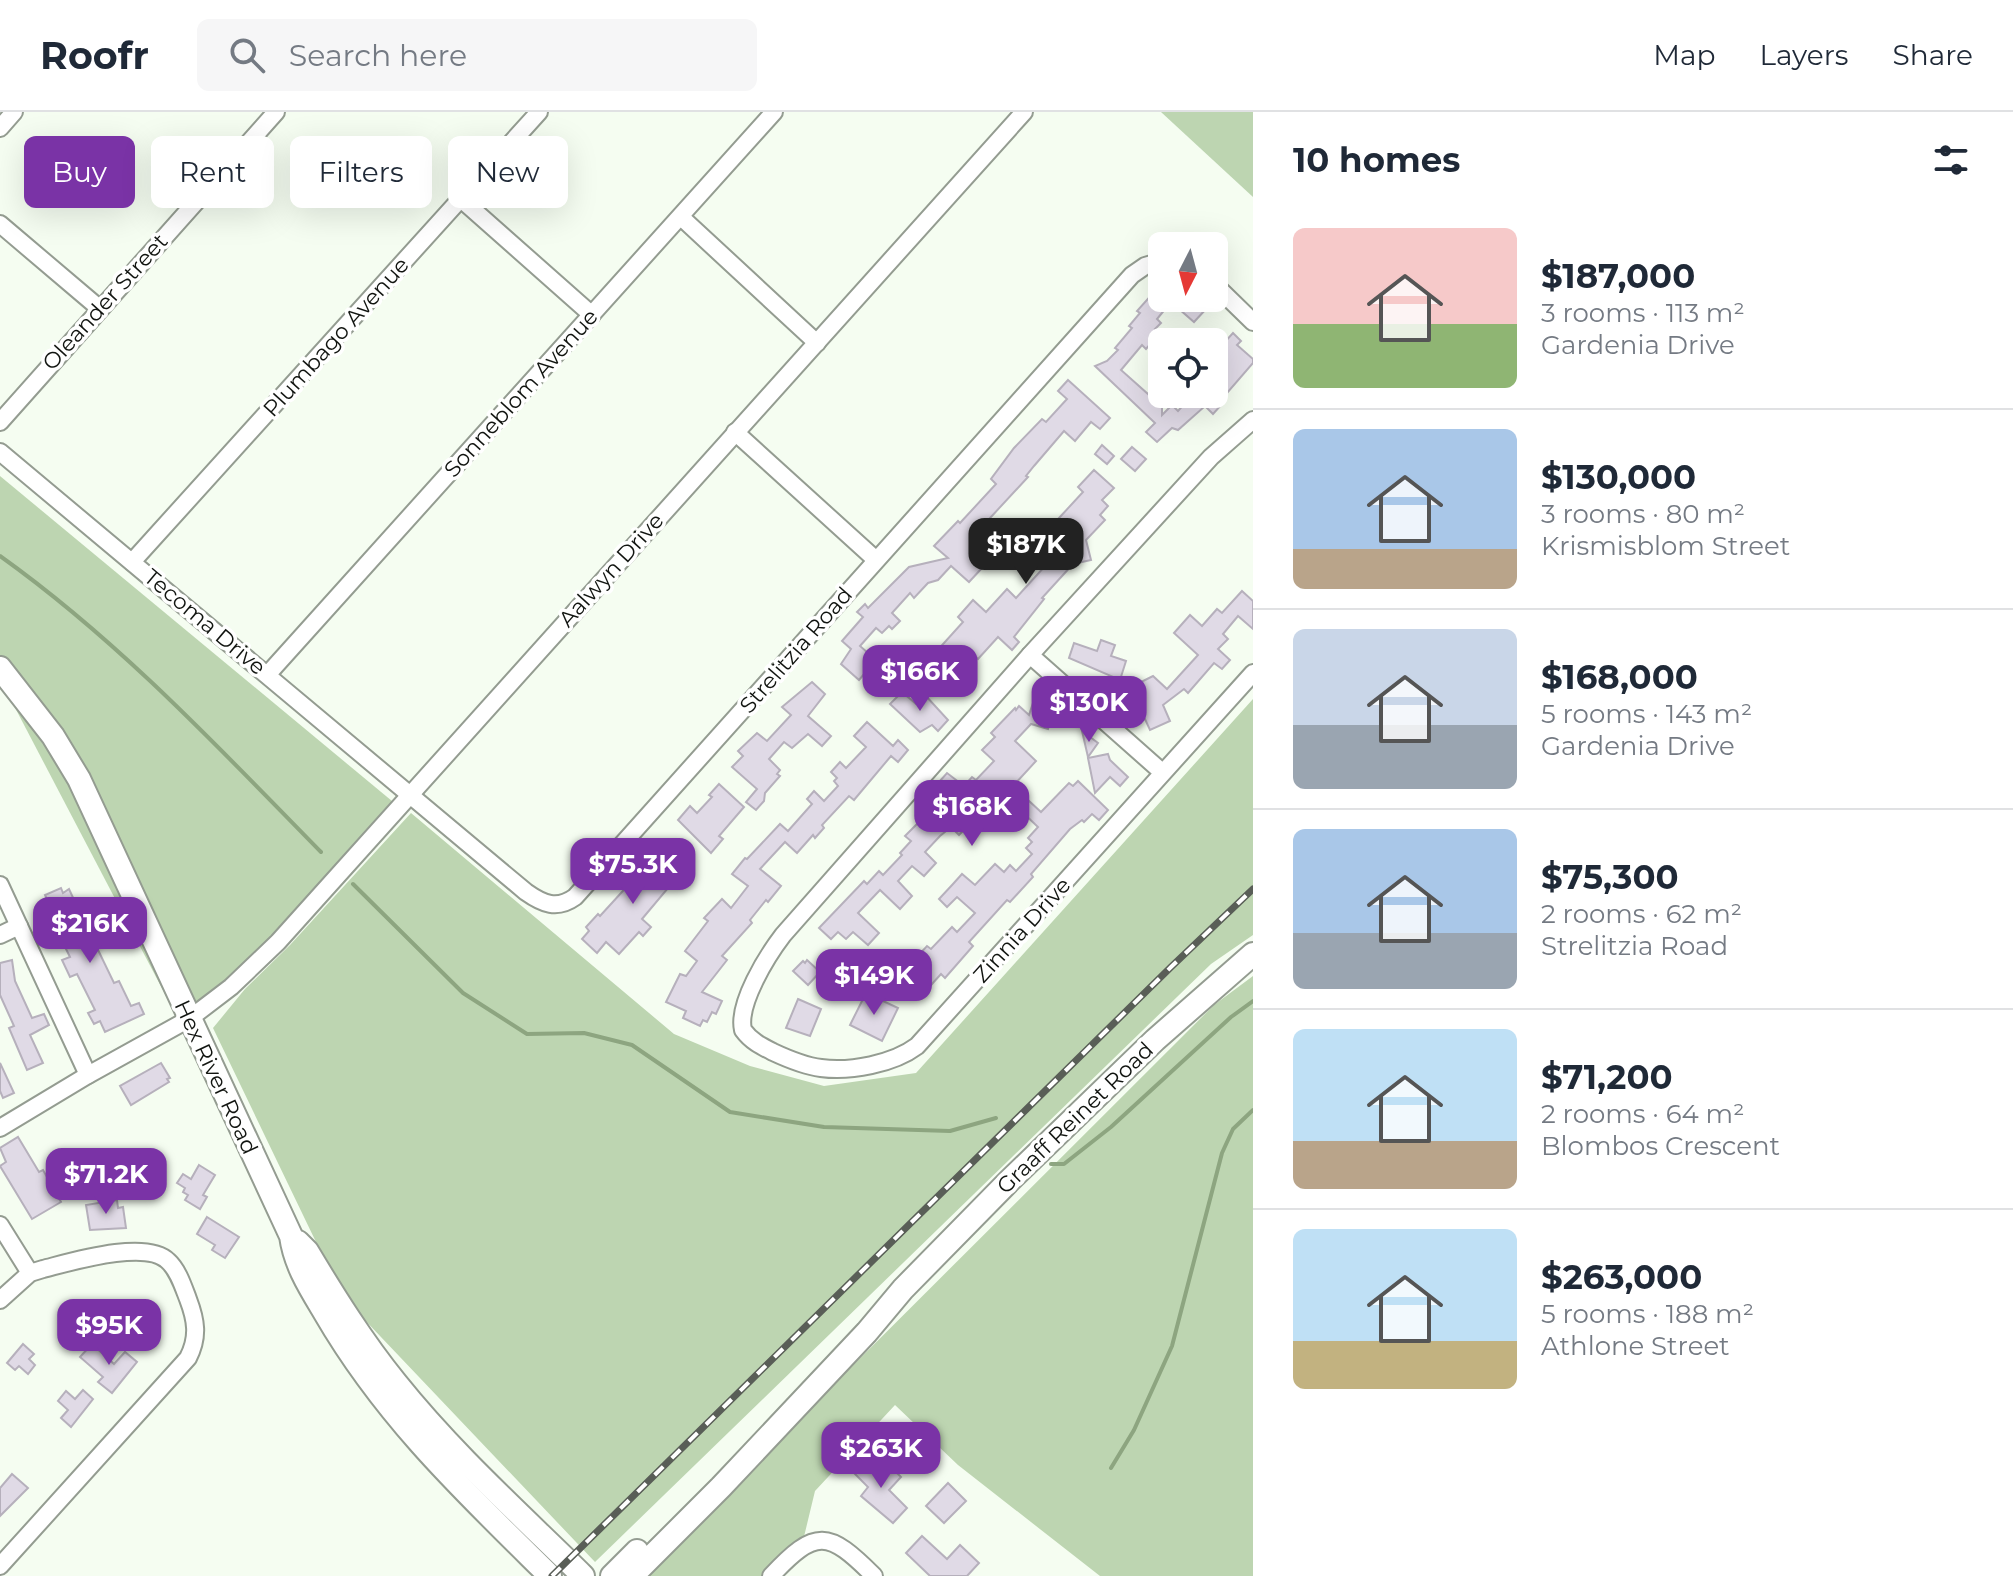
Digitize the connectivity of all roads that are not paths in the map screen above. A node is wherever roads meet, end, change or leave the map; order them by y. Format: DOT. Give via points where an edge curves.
graph roads {
  1 [pos="14,112"];
  2 [pos="276,112"];
  3 [pos="539,112"];
  4 [pos="774,112"];
  5 [pos="1024,112"];
  6 [pos="0,128"];
  7 [pos="517,136"];
  8 [pos="453,208"];
  9 [pos="471,208"];
  10 [pos="681,217"];
  11 [pos="0,224"];
  12 [pos="1148,265"];
  13 [pos="1228,298"];
  14 [pos="99,308"];
  15 [pos="592,315"];
  16 [pos="1253,322"];
  17 [pos="817,343"];
  18 [pos="1253,420"];
  19 [pos="0,422"];
  20 [pos="735,432"];
  21 [pos="0,452"];
  22 [pos="875,559"];
  23 [pos="132,562"];
  24 [pos="1030,655"];
  25 [pos="0,668"];
  26 [pos="1253,673"];
  27 [pos="268,674"];
  28 [pos="1162,772"];
  29 [pos="409,795"];
  30 [pos="0,885"];
  31 [pos="19,926"];
  32 [pos="0,935"];
  33 [pos="1253,954"];
  34 [pos="189,1019"];
  35 [pos="88,1075"];
  36 [pos="0,1128"];
  37 [pos="0,1225"];
  38 [pos="291,1236"];
  39 [pos="30,1273"];
  40 [pos="903,1289"];
  41 [pos="0,1300"];
  42 [pos="637,1551"];
  43 [pos="0,1566"];
  44 [pos="577,1570"];
  45 [pos="550,1576"];
  46 [pos="612,1576"];
  47 [pos="632,1576"];
  48 [pos="771,1576"];
  49 [pos="874,1576"];
  1 -- 6 [label="street"];
  2 -- 14 [label="street, Oleander Street"];
  3 -- 7 [label="street, Plumbago Avenue"];
  4 -- 10 [label="street, Sonneblom Avenue"];
  5 -- 17 [label="street, Aalwyn Drive"];
  8 -- 23 [label="street, Plumbago Avenue"];
  9 -- 15 [label="street"];
  10 -- 15 [label="street, Sonneblom Avenue"];
  10 -- 17 [label="street"];
  11 -- 14 [label="street"];
  12 -- 22 [label="street, Strelitzia Road" via="1132,275"];
  13 -- 16 [label="street"];
  14 -- 19 [label="street, Oleander Street"];
  15 -- 27 [label="street, Sonneblom Avenue"];
  17 -- 20 [label="street, Aalwyn Drive"];
  18 -- 24 [label="street" via="1211,457"];
  20 -- 22 [label="street"];
  20 -- 29 [label="street, Aalwyn Drive"];
  21 -- 23 [label="street, Tecoma Drive"];
  22 -- 29 [label="street, Strelitzia Road" via="568,902 538,901"];
  23 -- 27 [label="street, Tecoma Drive"];
  24 -- 28 [label="street"];
  24 -- 28 [label="street, Zinnia Drive" via="783,935 764,963 742,1017 743,1030 757,1044 819,1068 858,1066 908,1053"];
  25 -- 34 [label="street, Hex River Road" via="79,779"];
  26 -- 28 [label="street, Zinnia Drive"];
  27 -- 29 [label="street, Tecoma Drive"];
  29 -- 34 [label="street, Aalwyn Drive" via="278,942"];
  30 -- 31 [label="street"];
  31 -- 32 [label="street"];
  31 -- 35 [label="street"];
  33 -- 40 [label="street, Graaff Reinet Road" via="1079,1111"];
  34 -- 35 [label="street, Aalwyn Drive"];
  34 -- 38 [label="street, Hex River Road"];
  35 -- 36 [label="street, Aalwyn Drive"];
  37 -- 39 [label="street"];
  38 -- 44 [label="street, Hex River Road" via="307,1251 395,1383"];
  38 -- 45 [label="street, Hex River Road" via="293,1256 306,1282 393,1414"];
  39 -- 41 [label="street"];
  39 -- 43 [label="street" via="140,1250 158,1253 176,1271 196,1332 188,1358"];
  40 -- 42 [label="street, Graaff Reinet Road"];
  40 -- 47 [label="street, Graaff Reinet Road" via="831,1372"];
  42 -- 44 [label="street" via="603,1567"];
  42 -- 46 [label="street, Graaff Reinet Road"];
  48 -- 49 [label="street" via="802,1545 814,1541 834,1542"];
}
